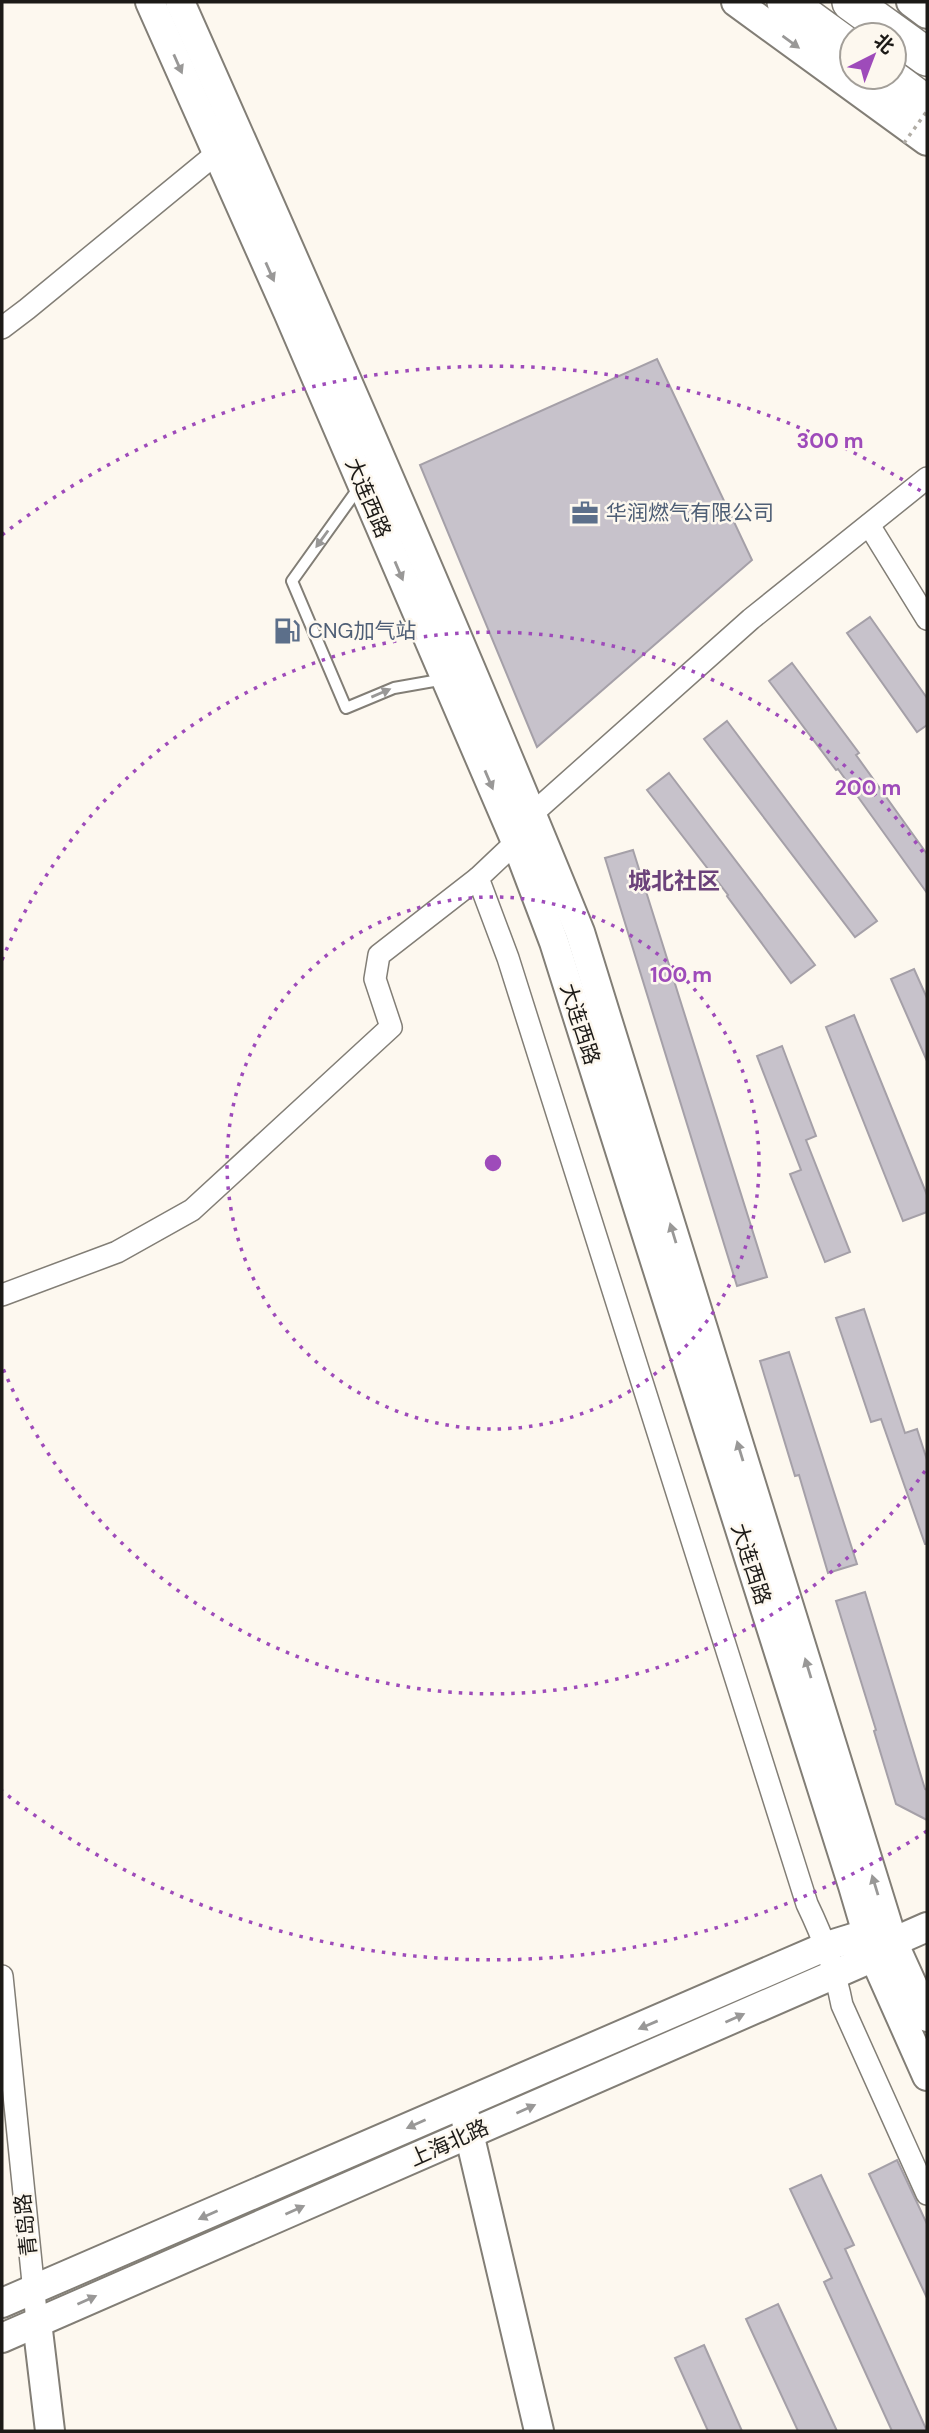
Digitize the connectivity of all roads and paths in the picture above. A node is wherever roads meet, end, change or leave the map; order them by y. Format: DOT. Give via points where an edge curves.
graph roads {
  1 [pos="150,2"];
  2 [pos="180,2"];
  3 [pos="736,2"];
  4 [pos="786,2"];
  5 [pos="851,2"];
  6 [pos="911,2"];
  7 [pos="927,14"];
  8 [pos="838,40"];
  9 [pos="927,57"];
  10 [pos="908,91"];
  11 [pos="927,105"];
  12 [pos="927,111"];
  13 [pos="916,142"];
  14 [pos="217,153"];
  15 [pos="2,328"];
  16 [pos="927,478"];
  17 [pos="361,484"];
  18 [pos="869,525"];
  19 [pos="927,619"];
  20 [pos="446,679"];
  21 [pos="532,814"];
  22 [pos="516,842"];
  23 [pos="478,878"];
  24 [pos="2,1295"];
  25 [pos="927,1927"];
  26 [pos="877,1944"];
  27 [pos="827,1946"];
  28 [pos="835,1973"];
  29 [pos="2,1976"];
  30 [pos="927,2017"];
  31 [pos="927,2076"];
  32 [pos="463,2104"];
  33 [pos="469,2134"];
  34 [pos="927,2194"];
  35 [pos="32,2290"];
  36 [pos="2,2303"];
  37 [pos="37,2322"];
  38 [pos="2,2338"];
  39 [pos="50,2431"];
  40 [pos="539,2431"];
  1 -- 14 [label="main road, 大连西路, one-way"];
  2 -- 21 [label="main road, 大连西路"];
  3 -- 13 [label="main road, one-way"];
  4 -- 8 [label="highway"];
  5 -- 9 [label="highway"];
  6 -- 7 [label="main road"];
  10 -- 11 [label="highway"];
  12 -- 13 [label="path, bridge"];
  14 -- 15 [label="street"];
  14 -- 17 [label="main road, 大连西路, one-way"];
  16 -- 18 [label="street"];
  17 -- 20 [label="main road, 大连西路, one-way"];
  17 -- 20 [label="lane, one-way" via="292,581 346,708 394,688"];
  18 -- 19 [label="street"];
  18 -- 21 [label="street" via="751,619"];
  20 -- 22 [label="main road, 大连西路, one-way"];
  26 -- 21 [label="main road, 大连西路, one-way" via="580,932"];
  22 -- 23 [label="street"];
  22 -- 26 [label="main road, 大连西路" via="554,942 853,1886"];
  23 -- 24 [label="street" via="379,955 375,979 391,1027 192,1210 117,1252"];
  23 -- 27 [label="street" via="508,958 807,1904"];
  25 -- 26 [label="main road, 上海北路"];
  26 -- 27 [label="main road, 上海北路"];
  26 -- 28 [label="main road, 上海北路"];
  26 -- 30 [label="main road, 大连西路"];
  26 -- 31 [label="main road, 大连西路"];
  27 -- 28 [label="street"];
  27 -- 32 [label="main road, 上海北路, one-way"];
  33 -- 28 [label="main road, 上海北路, one-way"];
  28 -- 34 [label="street" via="842,2005"];
  29 -- 35 [label="street, 青岛路"];
  32 -- 33 [label="main road"];
  32 -- 35 [label="main road, 上海北路, one-way"];
  37 -- 33 [label="main road, 上海北路, one-way"];
  33 -- 40 [label="main road"];
  35 -- 36 [label="main road, 上海北路"];
  35 -- 37 [label="street, 青岛路"];
  37 -- 38 [label="main road, 上海北路"];
  37 -- 39 [label="main road, 青岛路"];
}
